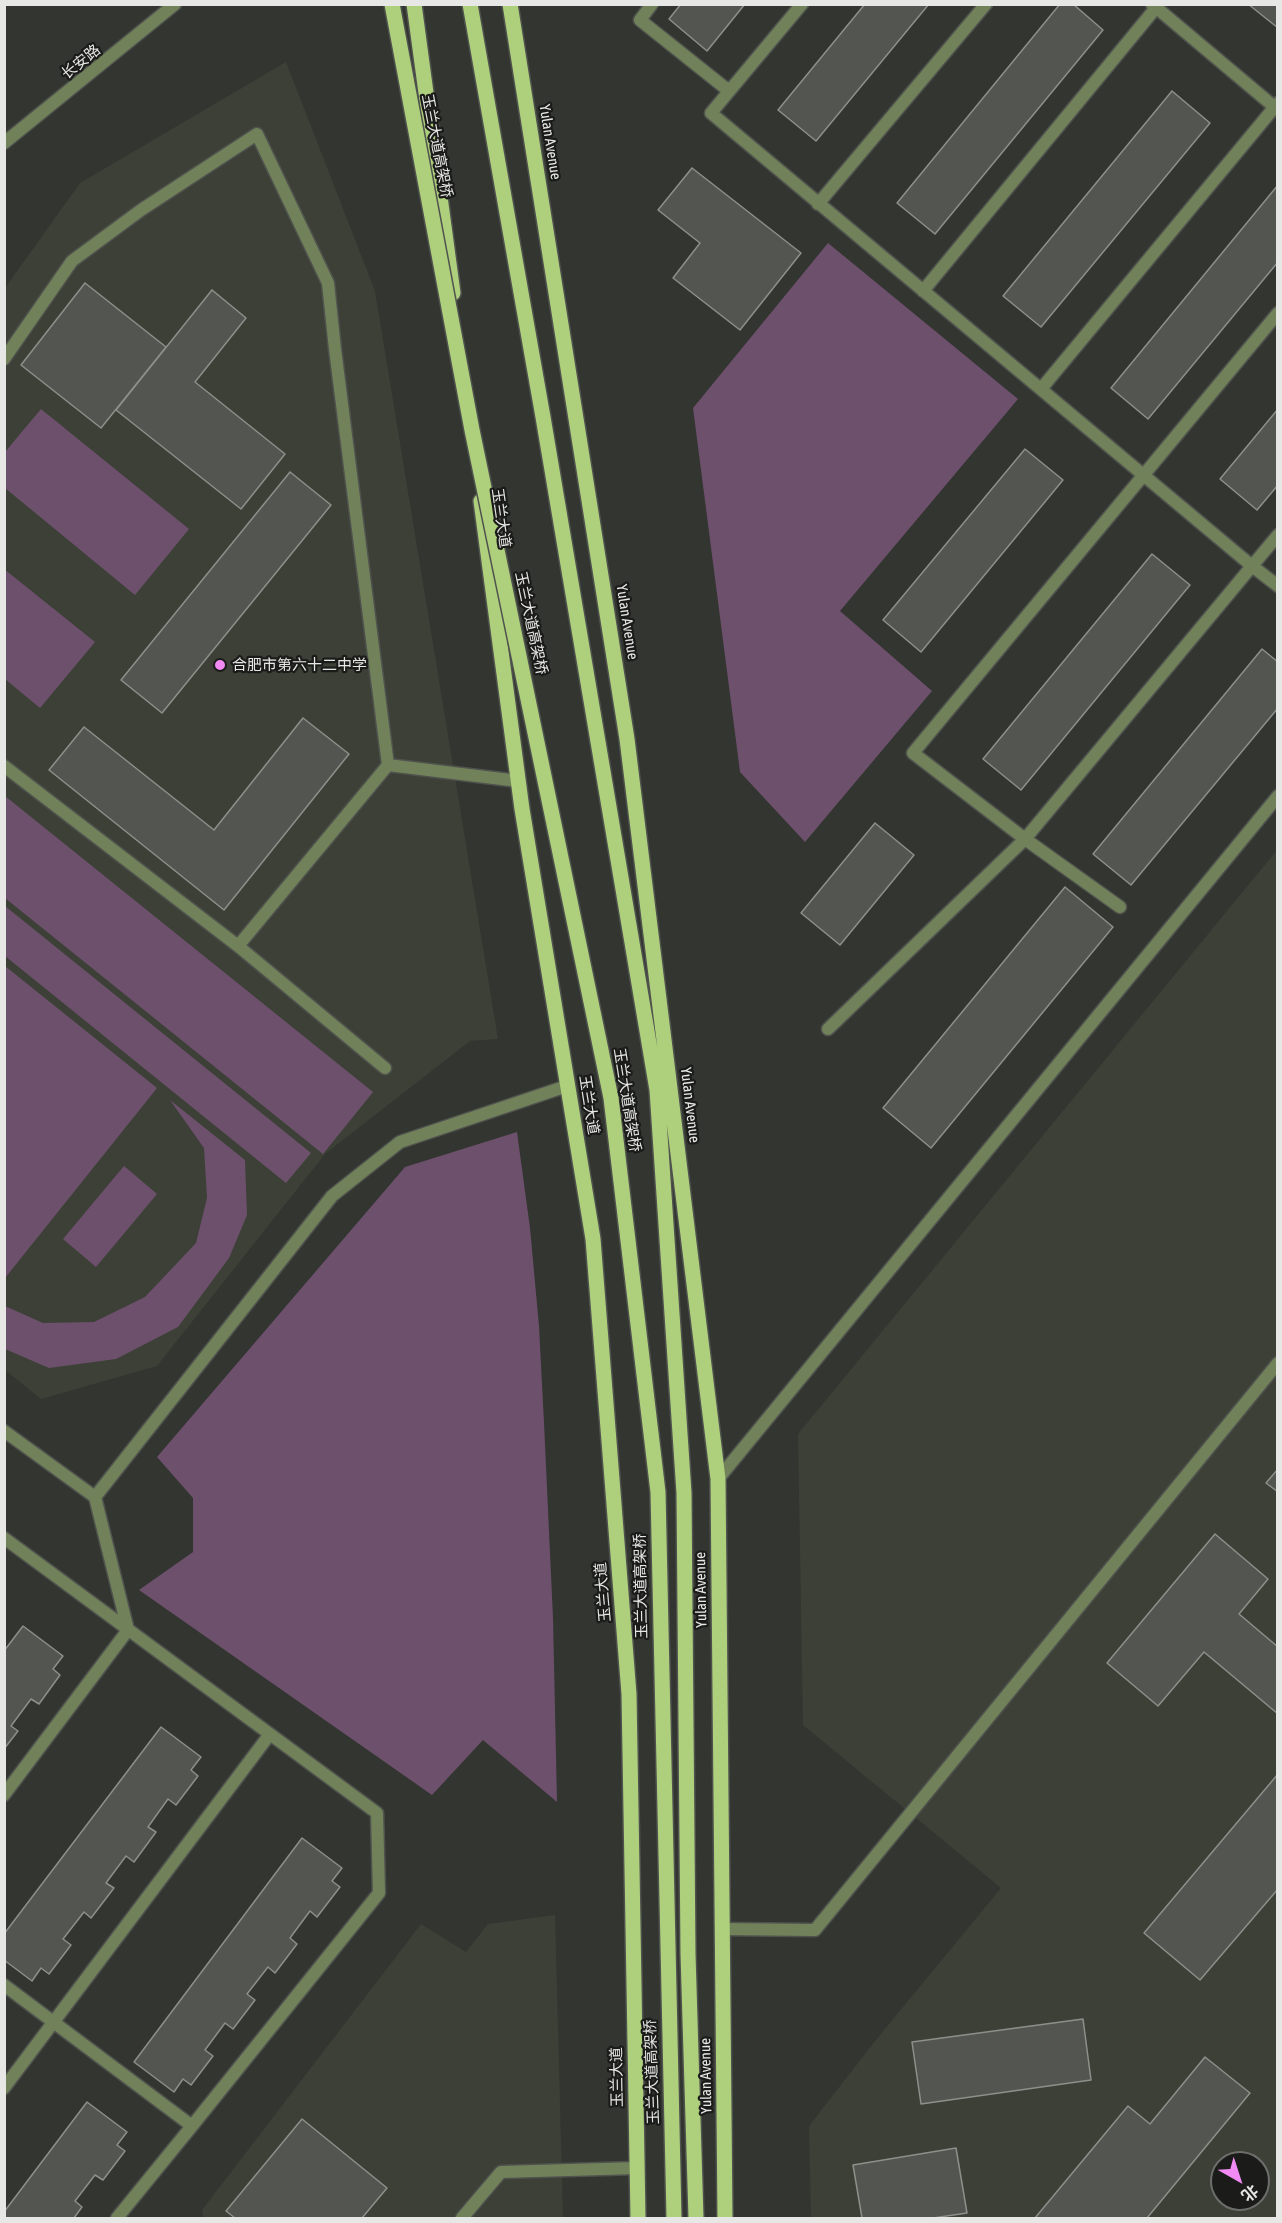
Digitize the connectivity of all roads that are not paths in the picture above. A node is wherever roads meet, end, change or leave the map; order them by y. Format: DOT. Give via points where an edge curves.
graph roads {
  1 [pos="175,4"];
  2 [pos="392,4"];
  3 [pos="414,4"];
  4 [pos="470,4"];
  5 [pos="510,4"];
  6 [pos="652,4"];
  7 [pos="802,4"];
  8 [pos="986,4"];
  9 [pos="1156,6"];
  10 [pos="729,91"];
  11 [pos="1276,106"];
  12 [pos="4,143"];
  13 [pos="818,204"];
  14 [pos="923,291"];
  15 [pos="1278,313"];
  16 [pos="4,359"];
  17 [pos="1041,389"];
  18 [pos="1143,475"];
  19 [pos="1278,536"];
  20 [pos="1252,566"];
  21 [pos="1278,586"];
  22 [pos="388,765"];
  23 [pos="4,766"];
  24 [pos="518,781"];
  25 [pos="1278,796"];
  26 [pos="1025,839"];
  27 [pos="1120,907"];
  28 [pos="238,946"];
  29 [pos="828,1029"];
  30 [pos="385,1068"];
  31 [pos="567,1086"];
  32 [pos="1278,1363"];
  33 [pos="4,1431"];
  34 [pos="718,1479"];
  35 [pos="95,1497"];
  36 [pos="4,1538"];
  37 [pos="128,1630"];
  38 [pos="270,1734"];
  39 [pos="4,1795"];
  40 [pos="722,1929"];
  41 [pos="4,1985"];
  42 [pos="54,2022"];
  43 [pos="4,2088"];
  44 [pos="192,2127"];
  45 [pos="637,2168"];
  46 [pos="117,2218"];
  47 [pos="462,2218"];
  48 [pos="638,2218"];
  49 [pos="674,2218"];
  50 [pos="696,2218"];
  51 [pos="725,2218"];
  1 -- 12 [label="street, 长安路"];
  2 -- 49 [label="main road, 玉兰大道高架桥, bridge" via="472,430 611,1098 657,1492"];
  3 -- 24 [label="main road, 玉兰大道"];
  4 -- 50 [label="main road, 玉兰大道高架桥" via="657,1090 684,1493 688,1954"];
  5 -- 34 [label="main road, Yulan Avenue" via="627,739"];
  6 -- 10 [label="street" via="640,20"];
  7 -- 10 [label="street"];
  8 -- 13 [label="street"];
  9 -- 11 [label="street"];
  9 -- 14 [label="street"];
  10 -- 13 [label="street" via="711,113"];
  11 -- 17 [label="street"];
  13 -- 14 [label="street"];
  14 -- 17 [label="street"];
  15 -- 18 [label="street"];
  16 -- 22 [label="street" via="72,261 257,134 328,283"];
  17 -- 18 [label="street"];
  18 -- 20 [label="street"];
  18 -- 26 [label="street" via="913,753"];
  19 -- 20 [label="street"];
  20 -- 21 [label="street"];
  20 -- 26 [label="street"];
  22 -- 24 [label="street"];
  22 -- 28 [label="street"];
  23 -- 28 [label="street"];
  24 -- 31 [label="main road, 玉兰大道"];
  25 -- 34 [label="street"];
  26 -- 27 [label="street"];
  26 -- 29 [label="street"];
  28 -- 30 [label="street"];
  31 -- 35 [label="street" via="400,1142 332,1196"];
  31 -- 45 [label="main road, 玉兰大道" via="593,1239 629,1694"];
  32 -- 40 [label="street" via="815,1930"];
  33 -- 35 [label="street"];
  34 -- 40 [label="main road, Yulan Avenue"];
  35 -- 37 [label="street"];
  36 -- 37 [label="street"];
  37 -- 38 [label="street"];
  37 -- 39 [label="street"];
  38 -- 42 [label="street"];
  38 -- 44 [label="street" via="377,1813 379,1893"];
  40 -- 51 [label="main road, Yulan Avenue"];
  41 -- 42 [label="street"];
  42 -- 43 [label="street"];
  42 -- 44 [label="street"];
  44 -- 46 [label="street"];
  45 -- 47 [label="street" via="501,2172"];
  45 -- 48 [label="main road, 玉兰大道"];
}
